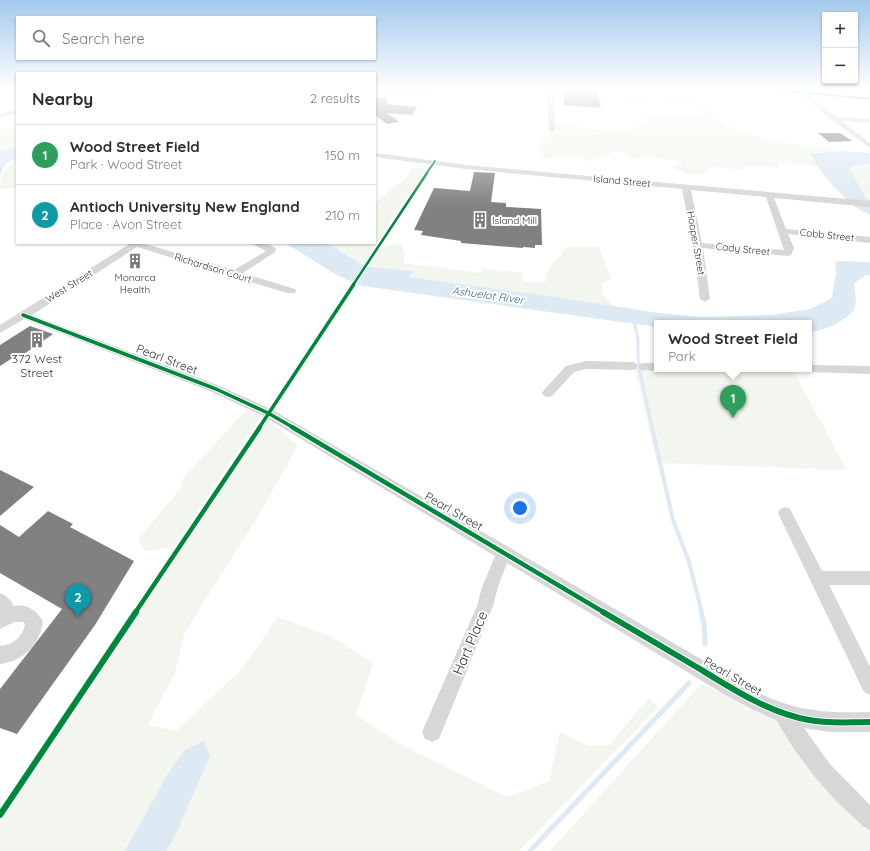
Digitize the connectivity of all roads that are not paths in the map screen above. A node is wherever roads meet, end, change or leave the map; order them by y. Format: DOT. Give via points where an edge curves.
graph roads {
  1 [pos="846,128"];
  2 [pos="870,146"];
  3 [pos="376,155"];
  4 [pos="686,187"];
  5 [pos="769,195"];
  6 [pos="870,204"];
  7 [pos="784,231"];
  8 [pos="870,240"];
  9 [pos="137,244"];
  10 [pos="258,244"];
  11 [pos="698,244"];
  12 [pos="235,274"];
  13 [pos="291,291"];
  14 [pos="705,299"];
  15 [pos="23,315"];
  16 [pos="0,330"];
  17 [pos="632,366"];
  18 [pos="644,367"];
  19 [pos="654,367"];
  20 [pos="812,369"];
  21 [pos="870,370"];
  22 [pos="548,393"];
  23 [pos="785,513"];
  24 [pos="504,552"];
  25 [pos="817,578"];
  26 [pos="870,578"];
  27 [pos="0,601"];
  28 [pos="4,619"];
  29 [pos="0,655"];
  30 [pos="870,686"];
  31 [pos="783,713"];
  32 [pos="870,722"];
  33 [pos="432,732"];
  34 [pos="870,819"];
  1 -- 2 [label="street"];
  3 -- 4 [label="street, Island Street" via="447,165"];
  4 -- 5 [label="street, Island Street"];
  4 -- 11 [label="street, Hooper Street"];
  5 -- 6 [label="street, Island Street"];
  5 -- 7 [label="street"];
  7 -- 8 [label="street, Cobb Street"];
  7 -- 11 [label="street, Cady Street" via="788,253"];
  9 -- 12 [label="street, Richardson Court"];
  9 -- 15 [label="street, West Street"];
  10 -- 12 [label="street" via="271,249 270,252"];
  11 -- 14 [label="street, Hooper Street"];
  12 -- 13 [label="street, Richardson Court"];
  15 -- 16 [label="street, West Street"];
  15 -- 24 [label="street, Pearl Street" via="245,401"];
  17 -- 22 [label="street" via="586,365 570,369"];
  18 -- 19 [label="street"];
  20 -- 21 [label="street"];
  23 -- 25 [label="street"];
  24 -- 31 [label="street, Pearl Street" via="716,679"];
  24 -- 33 [label="street, Hart Place" via="485,606"];
  25 -- 26 [label="street"];
  25 -- 30 [label="street"];
  27 -- 28 [label="street" via="6,608"];
  28 -- 29 [label="street" via="20,613 27,614 32,617 34,629 19,648"];
  31 -- 32 [label="street, Pearl Street" via="805,720 824,722"];
  31 -- 34 [label="street" via="797,737 836,786"];
}
